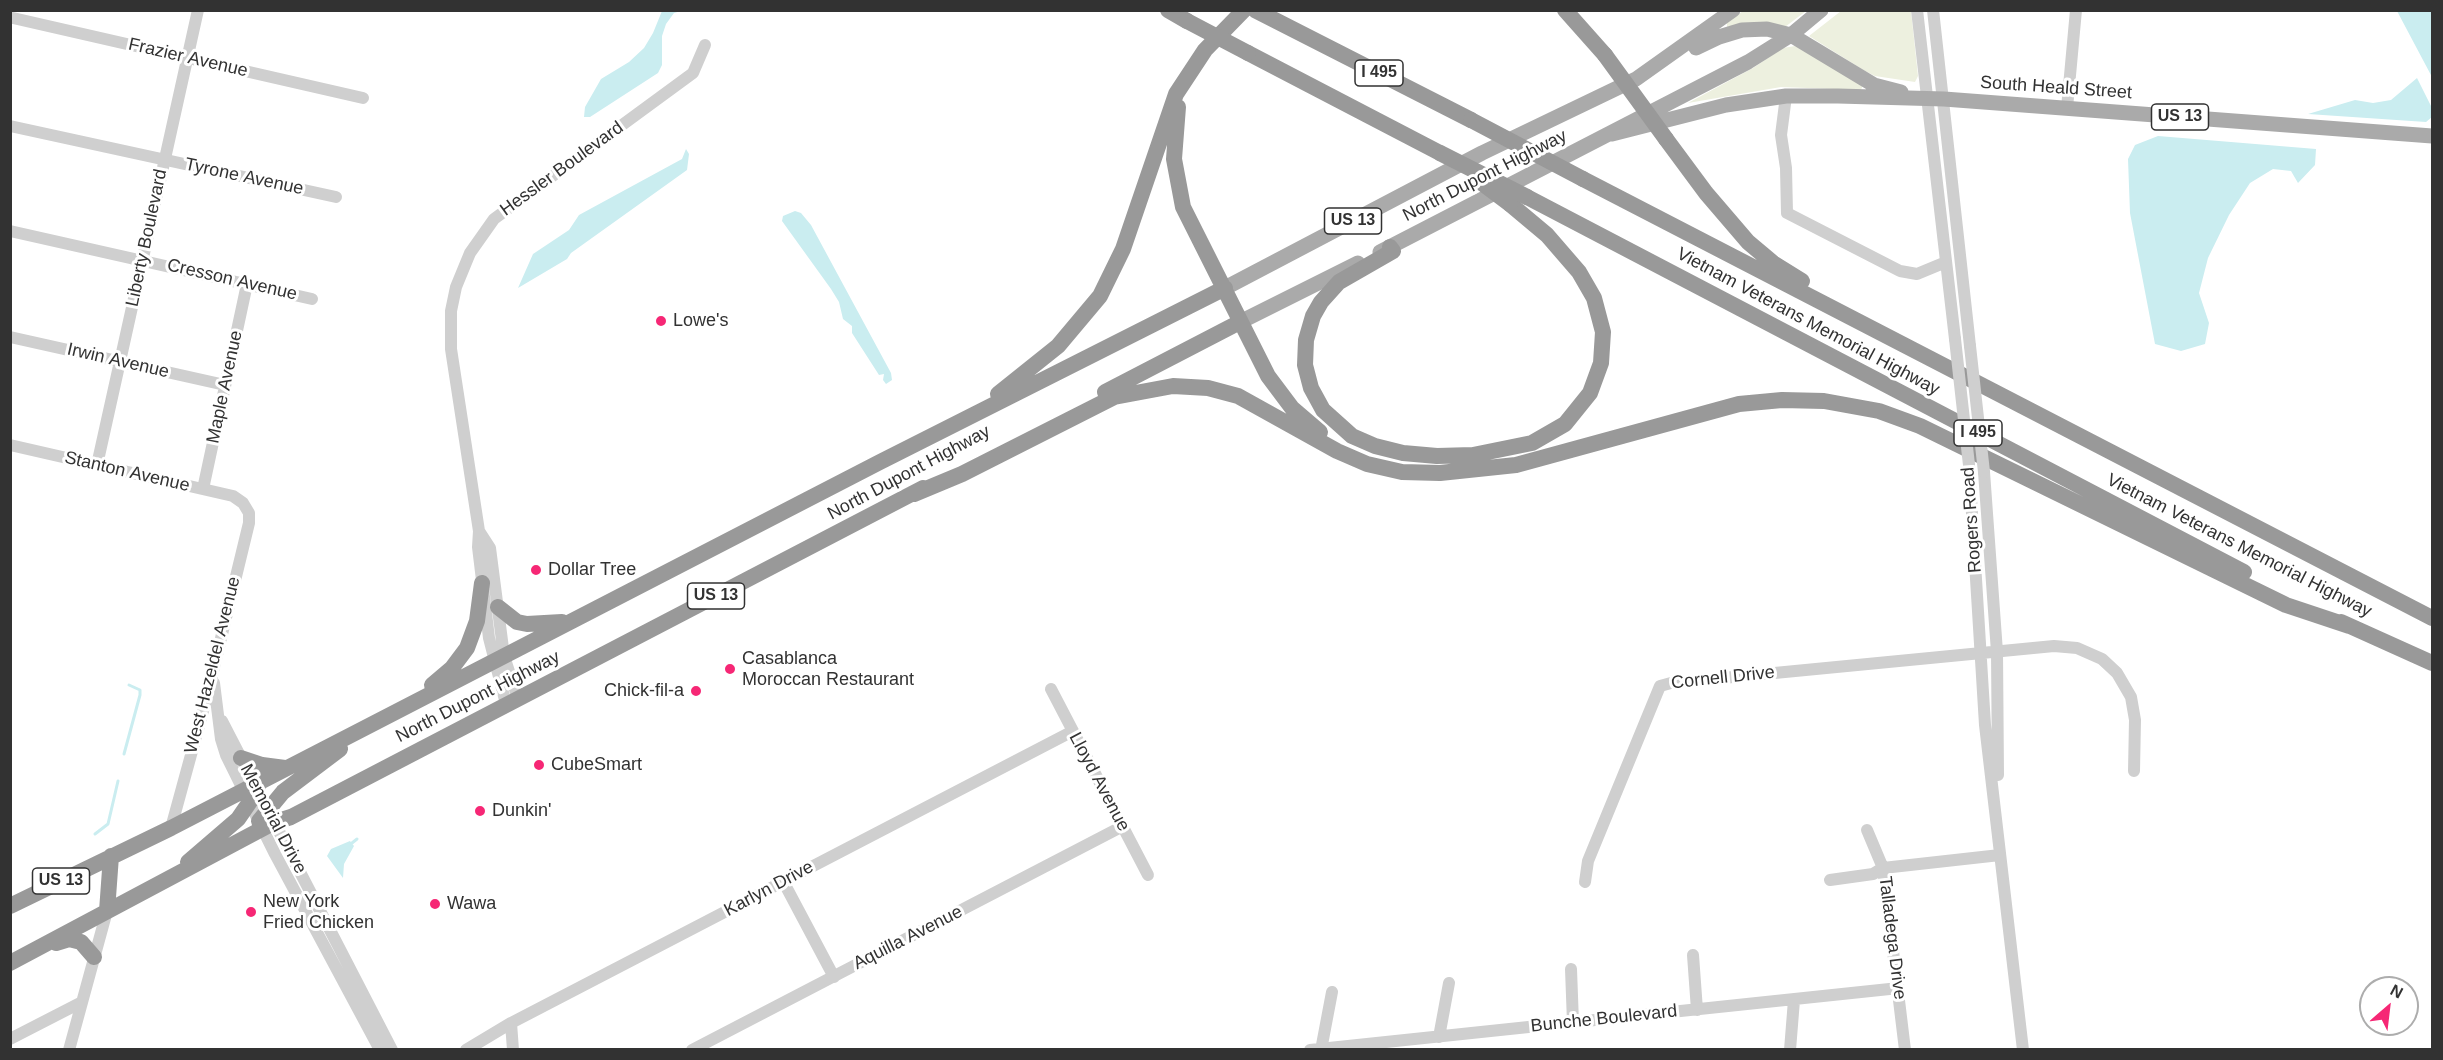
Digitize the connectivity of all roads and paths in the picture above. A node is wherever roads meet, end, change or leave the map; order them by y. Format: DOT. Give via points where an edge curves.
graph roads {
  1 [pos="198,10"];
  2 [pos="1168,10"];
  3 [pos="1244,10"];
  4 [pos="1255,10"];
  5 [pos="1565,10"];
  6 [pos="1733,10"];
  7 [pos="1821,10"];
  8 [pos="1917,10"];
  9 [pos="1933,10"];
  10 [pos="2076,10"];
  11 [pos="13,18"];
  12 [pos="1791,35"];
  13 [pos="705,45"];
  14 [pos="187,58"];
  15 [pos="1197,60"];
  16 [pos="1636,79"];
  17 [pos="1786,96"];
  18 [pos="363,98"];
  19 [pos="1927,99"];
  20 [pos="1944,99"];
  21 [pos="2067,108"];
  22 [pos="10,126"];
  23 [pos="1612,134"];
  24 [pos="2433,136"];
  25 [pos="1440,153"];
  26 [pos="164,160"];
  27 [pos="336,197"];
  28 [pos="10,231"];
  29 [pos="1390,247"];
  30 [pos="143,261"];
  31 [pos="1946,262"];
  32 [pos="247,284"];
  33 [pos="1224,288"];
  34 [pos="312,298"];
  35 [pos="1240,322"];
  36 [pos="10,337"];
  37 [pos="1905,344"];
  38 [pos="119,362"];
  39 [pos="225,385"];
  40 [pos="10,445"];
  41 [pos="880,462"];
  42 [pos="97,465"];
  43 [pos="1414,472"];
  44 [pos="202,489"];
  45 [pos="914,494"];
  46 [pos="243,502"];
  47 [pos="479,531"];
  48 [pos="482,583"];
  49 [pos="498,607"];
  50 [pos="2433,618"];
  51 [pos="572,621"];
  52 [pos="2349,626"];
  53 [pos="1997,652"];
  54 [pos="1980,654"];
  55 [pos="499,658"];
  56 [pos="2433,663"];
  57 [pos="213,667"];
  58 [pos="1051,688"];
  59 [pos="512,701"];
  60 [pos="409,704"];
  61 [pos="220,717"];
  62 [pos="379,720"];
  63 [pos="1073,731"];
  64 [pos="241,758"];
  65 [pos="285,768"];
  66 [pos="2134,771"];
  67 [pos="251,792"];
  68 [pos="1997,815"];
  69 [pos="266,820"];
  70 [pos="1123,826"];
  71 [pos="171,828"];
  72 [pos="1867,830"];
  73 [pos="2000,855"];
  74 [pos="111,856"];
  75 [pos="1883,868"];
  76 [pos="177,873"];
  77 [pos="1148,874"];
  78 [pos="1830,880"];
  79 [pos="783,881"];
  80 [pos="1585,882"];
  81 [pos="10,906"];
  82 [pos="107,911"];
  83 [pos="38,949"];
  84 [pos="1693,955"];
  85 [pos="94,957"];
  86 [pos="10,963"];
  87 [pos="1571,969"];
  88 [pos="834,977"];
  89 [pos="1449,983"];
  90 [pos="1899,988"];
  91 [pos="1332,992"];
  92 [pos="1794,1000"];
  93 [pos="82,1002"];
  94 [pos="1697,1010"];
  95 [pos="510,1023"];
  96 [pos="1573,1023"];
  97 [pos="1439,1037"];
  98 [pos="10,1039"];
  99 [pos="1317,1049"];
  100 [pos="69,1050"];
  101 [pos="380,1050"];
  102 [pos="392,1050"];
  103 [pos="466,1050"];
  104 [pos="513,1050"];
  105 [pos="692,1050"];
  106 [pos="1790,1050"];
  107 [pos="1905,1050"];
  108 [pos="2023,1050"];
  1 -- 14 [label="street, Liberty Boulevard"];
  2 -- 25 [label="highway, Vietnam Veterans Memorial Highway / I 495, bridge"];
  3 -- 15 [label="highway"];
  4 -- 37 [label="highway, Vietnam Veterans Memorial Highway / I 495, bridge"];
  5 -- 37 [label="highway, bridge" via="1605,55 1717,207 1764,257"];
  6 -- 16 [label="main road, North Dupont Highway"];
  7 -- 12 [label="main road, North Dupont Highway"];
  8 -- 19 [label="street, Rogers Road"];
  9 -- 20 [label="street, Rogers Road"];
  10 -- 21 [label="street"];
  11 -- 14 [label="street, Frazier Avenue"];
  12 -- 16 [label="main road, South Heald Street / US 13" via="1767,29 1742,30 1719,37"];
  12 -- 19 [label="main road, South Heald Street / US 13" via="1874,85"];
  12 -- 23 [label="main road, North Dupont Highway"];
  13 -- 47 [label="street, Hessler Boulevard" via="693,73 494,219 462,270 451,311 451,348"];
  14 -- 18 [label="street, Frazier Avenue"];
  14 -- 26 [label="street, Liberty Boulevard"];
  15 -- 33 [label="highway" via="1176,115 1174,169 1184,207"];
  15 -- 41 [label="highway" via="1169,110 1119,259 1086,314 1058,346 1006,389"];
  16 -- 33 [label="main road, North Dupont Highway / US 13" via="1482,153"];
  17 -- 19 [label="main road, South Heald Street / US 13"];
  17 -- 23 [label="main road, South Heald Street / US 13" via="1726,105"];
  17 -- 31 [label="street" via="1781,135 1788,213 1900,271 1917,274"];
  19 -- 20 [label="main road, South Heald Street / US 13"];
  19 -- 31 [label="street, Rogers Road"];
  20 -- 21 [label="main road, South Heald Street / US 13"];
  20 -- 53 [label="street, Rogers Road, bridge" via="1984,472"];
  21 -- 24 [label="main road, South Heald Street / US 13"];
  22 -- 26 [label="street, Tyrone Avenue"];
  23 -- 29 [label="main road, North Dupont Highway / US 13"];
  25 -- 29 [label="highway, bridge" via="1552,240 1579,272 1594,298 1603,332 1601,363 1590,393 1565,424 1533,443 1473,455 1437,456 1403,453 1360,440 1338,426 1311,388 1305,365 1310,324 1333,289 1352,273 1393,251"];
  25 -- 52 [label="highway, Vietnam Veterans Memorial Highway / I 495, bridge"];
  26 -- 27 [label="street, Tyrone Avenue"];
  26 -- 30 [label="street, Liberty Boulevard"];
  28 -- 30 [label="street, Cresson Avenue"];
  29 -- 35 [label="main road, North Dupont Highway / US 13"];
  30 -- 32 [label="street, Cresson Avenue"];
  30 -- 38 [label="street, Liberty Boulevard"];
  31 -- 54 [label="street, Rogers Road, bridge" via="1969,465"];
  32 -- 34 [label="street, Cresson Avenue"];
  32 -- 39 [label="street, Maple Avenue"];
  33 -- 35 [label="highway"];
  33 -- 41 [label="highway, North Dupont Highway / US 13"];
  35 -- 43 [label="highway" via="1273,384 1306,422 1353,452"];
  35 -- 45 [label="highway, North Dupont Highway / US 13"];
  36 -- 38 [label="street, Irwin Avenue"];
  37 -- 50 [label="highway, Vietnam Veterans Memorial Highway / I 495"];
  38 -- 39 [label="street, Irwin Avenue"];
  38 -- 42 [label="street, Liberty Boulevard"];
  39 -- 44 [label="street, Maple Avenue"];
  40 -- 42 [label="street, Stanton Avenue"];
  41 -- 51 [label="highway, North Dupont Highway / US 13"];
  42 -- 44 [label="street, Stanton Avenue"];
  43 -- 45 [label="highway" via="1358,461 1238,396 1208,388 1173,386 1114,397"];
  43 -- 52 [label="highway" via="1457,473 1516,465 1753,402 1809,400 1850,404 1920,426 2286,605"];
  44 -- 46 [label="street, Stanton Avenue"];
  45 -- 59 [label="highway, North Dupont Highway / US 13"];
  46 -- 57 [label="street, West Hazeldel Avenue" via="249,523"];
  47 -- 48 [label="street, Hessler Boulevard"];
  47 -- 49 [label="street, Hessler Boulevard" via="490,548"];
  48 -- 55 [label="street, Hessler Boulevard"];
  48 -- 60 [label="highway" via="475,628 467,648 452,668"];
  49 -- 51 [label="highway" via="517,622 527,624"];
  49 -- 55 [label="street, Hessler Boulevard"];
  51 -- 55 [label="highway, North Dupont Highway / US 13"];
  52 -- 56 [label="highway, Vietnam Veterans Memorial Highway / I 495"];
  53 -- 54 [label="street, Cornell Drive"];
  53 -- 66 [label="street, Cornell Drive" via="2054,646 2077,648 2102,659 2117,673 2131,697 2135,720"];
  53 -- 68 [label="street, Rogers Road"];
  54 -- 68 [label="street, Rogers Road"];
  54 -- 80 [label="street, Cornell Drive" via="1738,675 1660,686 1588,861"];
  55 -- 59 [label="street, Hessler Boulevard"];
  55 -- 60 [label="highway, North Dupont Highway / US 13"];
  57 -- 61 [label="street, Memorial Drive"];
  57 -- 71 [label="street, West Hazeldel Avenue"];
  58 -- 63 [label="street, Lloyd Avenue"];
  59 -- 69 [label="highway, North Dupont Highway / US 13" via="291,817"];
  60 -- 62 [label="highway, North Dupont Highway / US 13"];
  61 -- 64 [label="street, Memorial Drive"];
  61 -- 67 [label="street, Memorial Drive" via="223,746"];
  62 -- 65 [label="highway, North Dupont Highway / US 13"];
  62 -- 69 [label="highway" via="283,792"];
  63 -- 70 [label="street, Lloyd Avenue"];
  63 -- 79 [label="street, Karlyn Drive"];
  64 -- 65 [label="highway"];
  64 -- 67 [label="street, Memorial Drive"];
  65 -- 67 [label="highway, North Dupont Highway / US 13"];
  67 -- 69 [label="street, Memorial Drive"];
  67 -- 71 [label="highway, North Dupont Highway / US 13"];
  67 -- 76 [label="highway" via="238,819"];
  68 -- 73 [label="street, Rogers Road"];
  69 -- 76 [label="highway, North Dupont Highway / US 13"];
  69 -- 101 [label="street, Memorial Drive" via="340,979"];
  69 -- 102 [label="street, Memorial Drive"];
  70 -- 77 [label="street, Lloyd Avenue"];
  70 -- 88 [label="street, Aquilla Avenue"];
  71 -- 74 [label="highway, North Dupont Highway / US 13"];
  72 -- 75 [label="street, Talladega Drive"];
  73 -- 75 [label="street"];
  73 -- 108 [label="street, Rogers Road"];
  74 -- 81 [label="highway, North Dupont Highway / US 13"];
  74 -- 82 [label="highway"];
  75 -- 78 [label="street" via="1873,874"];
  75 -- 90 [label="street, Talladega Drive"];
  76 -- 82 [label="highway, North Dupont Highway / US 13"];
  79 -- 88 [label="street"];
  79 -- 95 [label="street, Karlyn Drive"];
  82 -- 83 [label="highway, North Dupont Highway / US 13"];
  82 -- 85 [label="street"];
  83 -- 85 [label="highway" via="69,939 81,942"];
  83 -- 86 [label="highway, North Dupont Highway / US 13"];
  84 -- 94 [label="street"];
  85 -- 93 [label="street"];
  87 -- 96 [label="street"];
  88 -- 105 [label="street, Aquilla Avenue"];
  89 -- 97 [label="street"];
  90 -- 92 [label="street, Bunche Boulevard"];
  90 -- 107 [label="street, Talladega Drive"];
  91 -- 99 [label="street"];
  92 -- 94 [label="street, Bunche Boulevard"];
  92 -- 106 [label="street"];
  93 -- 98 [label="street"];
  93 -- 100 [label="street"];
  94 -- 96 [label="street, Bunche Boulevard"];
  95 -- 103 [label="street, Karlyn Drive"];
  95 -- 104 [label="street"];
  96 -- 97 [label="street, Bunche Boulevard"];
  97 -- 99 [label="street, Bunche Boulevard"];
}
